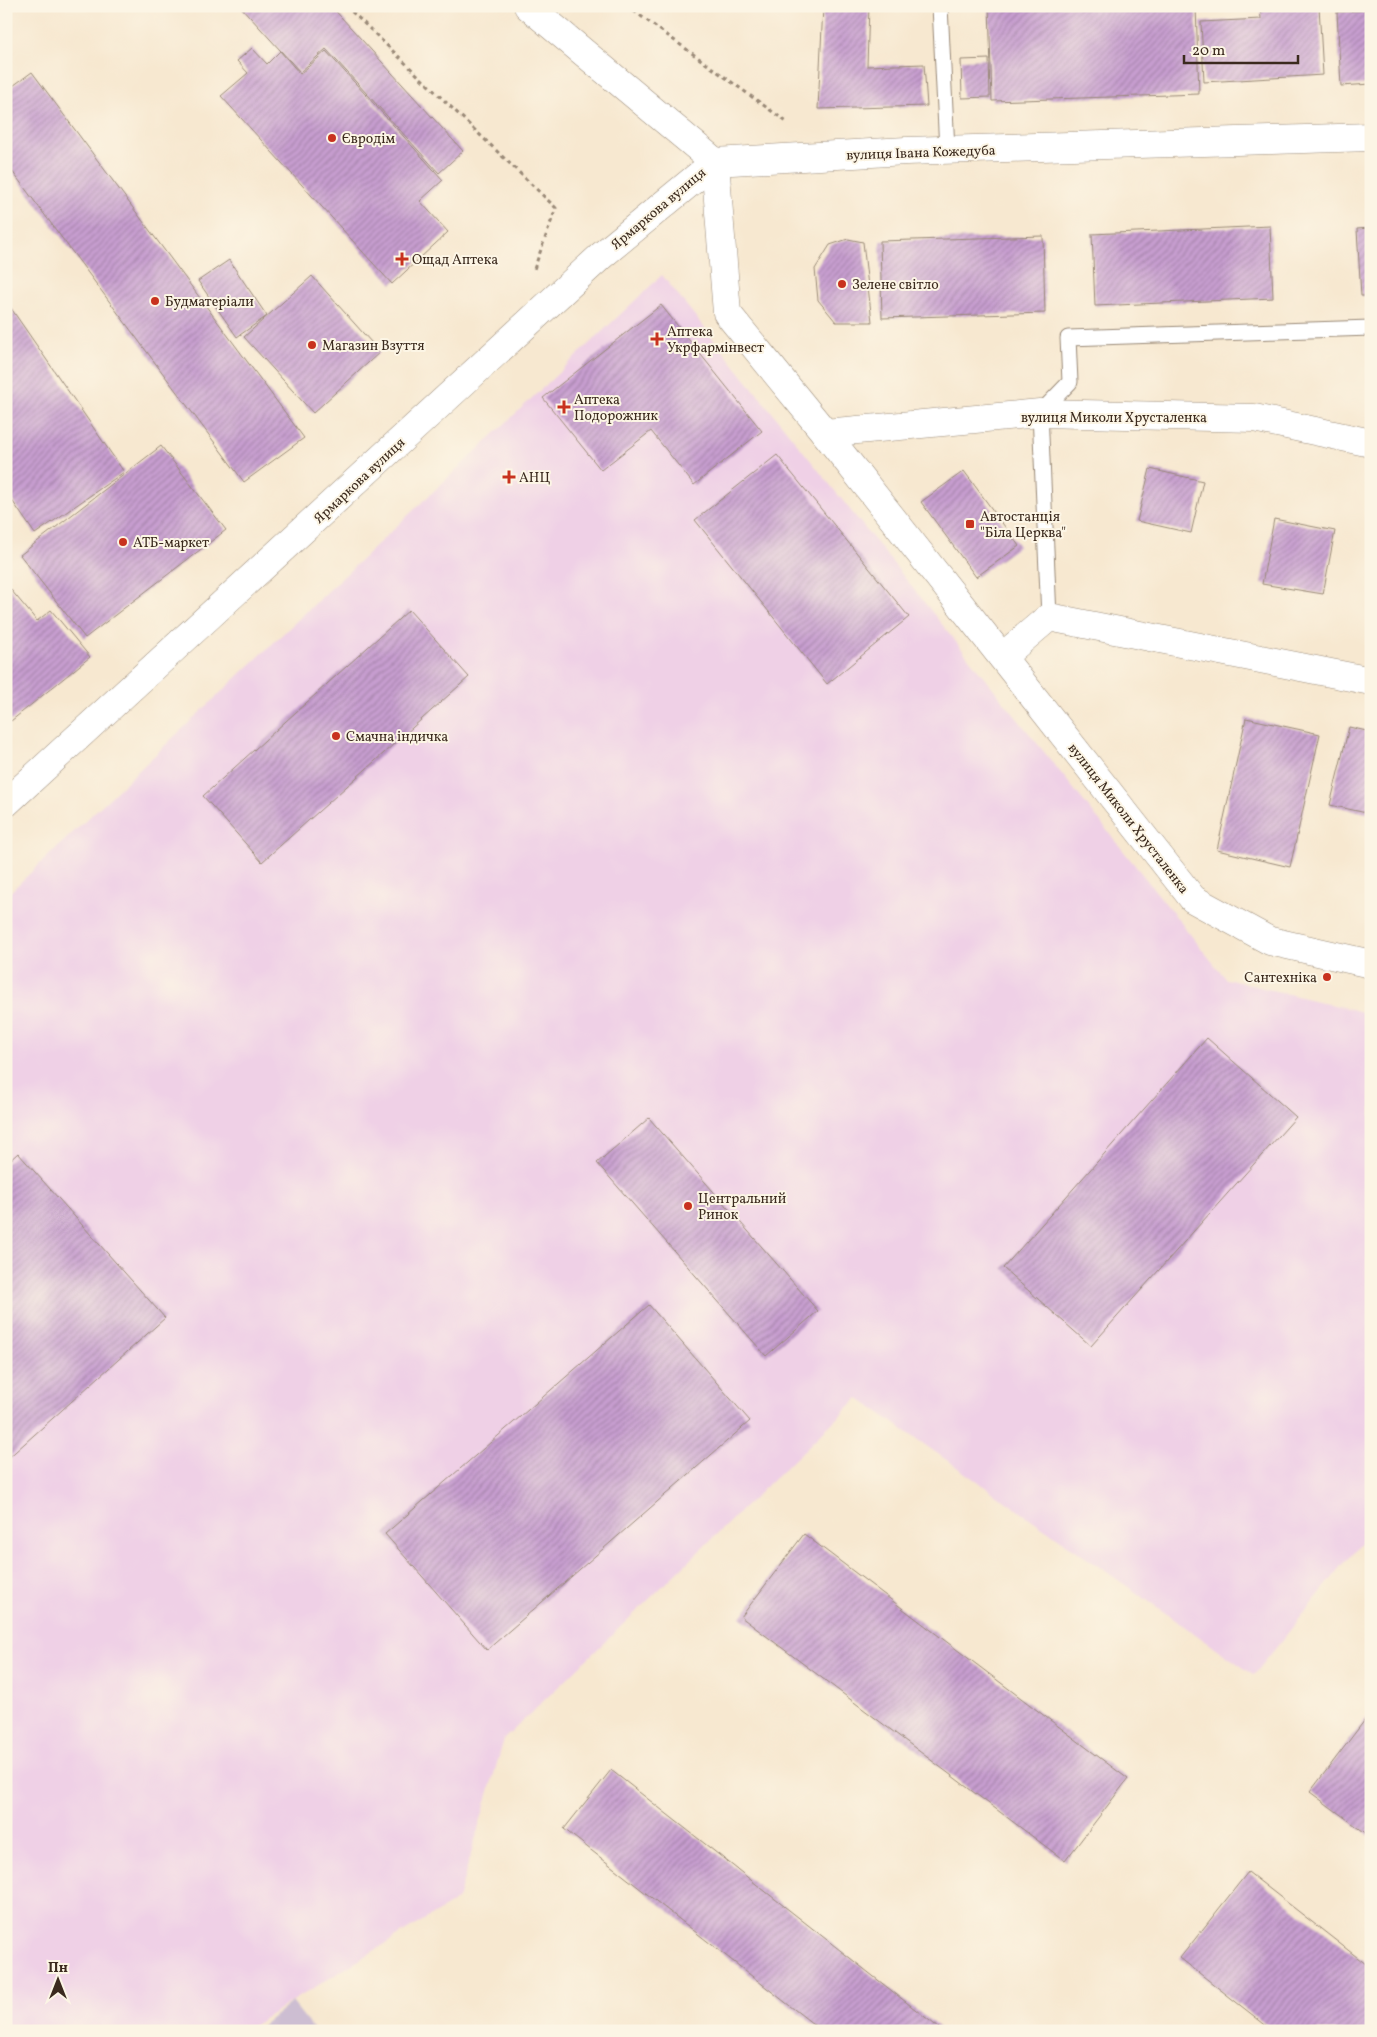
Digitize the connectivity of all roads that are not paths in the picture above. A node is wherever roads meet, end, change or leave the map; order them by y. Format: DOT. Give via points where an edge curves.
graph roads {
  1 [pos="528,6"];
  2 [pos="940,6"];
  3 [pos="1371,137"];
  4 [pos="947,150"];
  5 [pos="715,162"];
  6 [pos="1371,328"];
  7 [pos="1040,414"];
  8 [pos="825,433"];
  9 [pos="1371,443"];
  10 [pos="1049,617"];
  11 [pos="1002,657"];
  12 [pos="1371,681"];
  13 [pos="6,803"];
  14 [pos="1371,964"];
  1 -- 5 [label="street"];
  2 -- 4 [label="lane"];
  3 -- 4 [label="street, вулиця Івана Кожедуба"];
  4 -- 5 [label="street, вулиця Івана Кожедуба"];
  5 -- 8 [label="street, вулиця Миколи Хрусталенка" via="727,313"];
  5 -- 13 [label="street, Ярмаркова вулиця" via="601,256"];
  6 -- 7 [label="lane" via="1068,338 1070,382"];
  7 -- 8 [label="street, вулиця Миколи Хрусталенка"];
  7 -- 9 [label="street, вулиця Миколи Хрусталенка" via="1254,418"];
  7 -- 10 [label="lane"];
  8 -- 11 [label="street, вулиця Миколи Хрусталенка"];
  10 -- 11 [label="street"];
  10 -- 12 [label="street"];
  11 -- 14 [label="street, вулиця Миколи Хрусталенка" via="1193,899 1270,941"];
}
